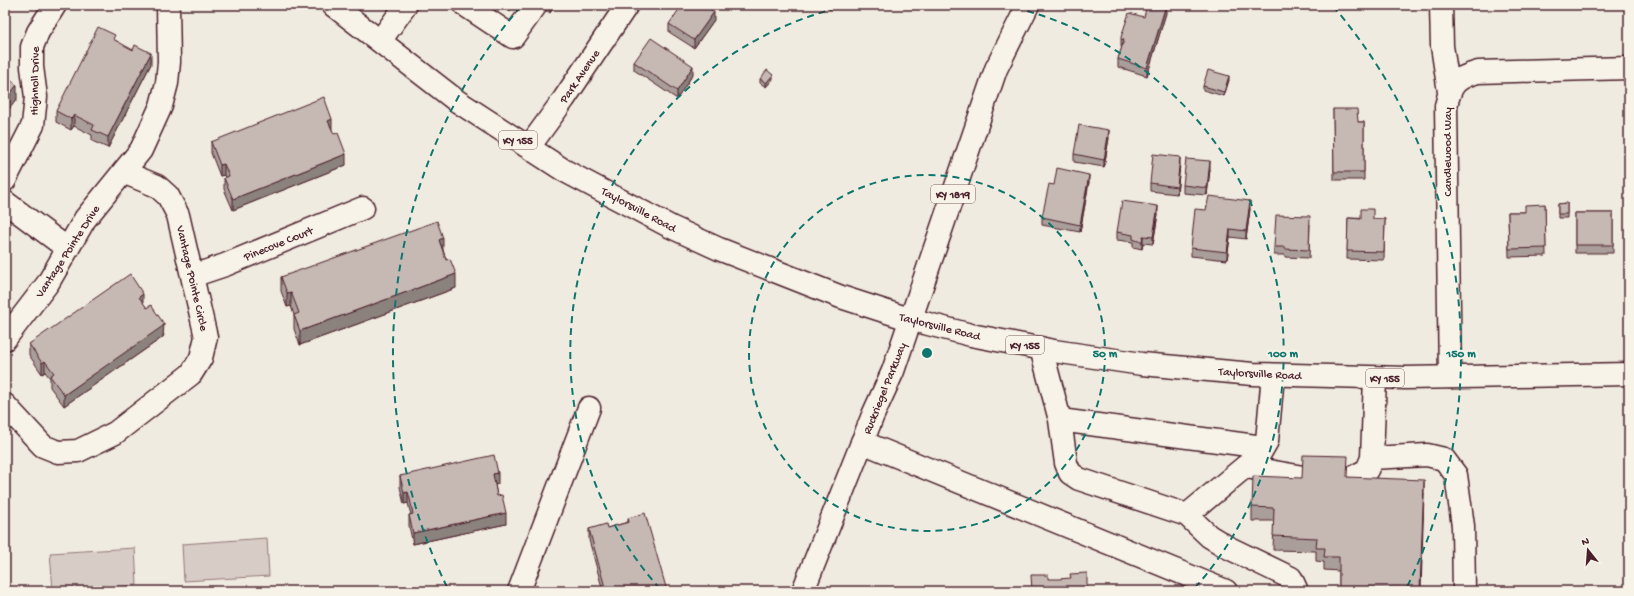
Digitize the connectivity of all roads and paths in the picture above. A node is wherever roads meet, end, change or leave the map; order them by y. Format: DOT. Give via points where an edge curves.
graph roads {
  1 [pos="55,5"];
  2 [pos="168,5"];
  3 [pos="333,5"];
  4 [pos="406,5"];
  5 [pos="465,5"];
  6 [pos="536,5"];
  7 [pos="627,5"];
  8 [pos="1028,5"];
  9 [pos="1441,5"];
  10 [pos="380,41"];
  11 [pos="1629,68"];
  12 [pos="1449,92"];
  13 [pos="529,147"];
  14 [pos="123,172"];
  15 [pos="5,180"];
  16 [pos="5,202"];
  17 [pos="363,208"];
  18 [pos="68,249"];
  19 [pos="192,276"];
  20 [pos="910,319"];
  21 [pos="5,339"];
  22 [pos="1040,348"];
  23 [pos="1629,374"];
  24 [pos="1273,375"];
  25 [pos="1450,377"];
  26 [pos="1375,378"];
  27 [pos="5,405"];
  28 [pos="589,408"];
  29 [pos="1060,420"];
  30 [pos="862,442"];
  31 [pos="1263,447"];
  32 [pos="1372,458"];
  33 [pos="1246,467"];
  34 [pos="1303,477"];
  35 [pos="1347,480"];
  36 [pos="1187,515"];
  37 [pos="519,591"];
  38 [pos="803,591"];
  39 [pos="1226,591"];
  40 [pos="1296,591"];
  41 [pos="1464,591"];
  1 -- 15 [label="main road, Highnoll Drive" via="32,47 36,97 32,125"];
  2 -- 14 [label="main road, Vantage Pointe Drive" via="169,62 162,106 141,150"];
  3 -- 10 [label="main road, Taylorsville Road / KY 155"];
  4 -- 10 [label="main road"];
  5 -- 6 [label="main road" via="513,38"];
  7 -- 13 [label="main road, Park Avenue"];
  8 -- 20 [label="main road, Ruckriegel Parkway / KY 1819" via="996,69"];
  9 -- 12 [label="main road" via="1442,46"];
  10 -- 13 [label="main road, Taylorsville Road / KY 155" via="492,125"];
  11 -- 12 [label="main road, Candlewood Way" via="1478,72 1463,76"];
  12 -- 25 [label="main road, Candlewood Way" via="1446,106"];
  13 -- 20 [label="main road, Taylorsville Road / KY 155" via="571,174 671,227 719,249 841,297"];
  14 -- 18 [label="main road, Vantage Pointe Drive" via="85,219"];
  14 -- 19 [label="main road, Vantage Pointe Circle" via="157,186 168,196 178,215"];
  16 -- 18 [label="main road"];
  17 -- 19 [label="main road, Pinecove Court"];
  18 -- 21 [label="main road, Vantage Pointe Drive" via="48,283"];
  19 -- 27 [label="main road, Vantage Pointe Circle" via="206,337 201,358 191,374 115,433 78,451 58,452 43,446"];
  20 -- 22 [label="main road, Taylorsville Road / KY 155" via="971,335"];
  20 -- 30 [label="main road, Ruckriegel Parkway / KY 1819" via="893,371"];
  22 -- 24 [label="main road, Taylorsville Road / KY 155" via="1142,364"];
  22 -- 29 [label="main road"];
  23 -- 25 [label="main road, Taylorsville Road / KY 155"];
  24 -- 26 [label="main road, Taylorsville Road / KY 155"];
  24 -- 31 [label="main road" via="1267,441"];
  25 -- 26 [label="main road, Taylorsville Road / KY 155"];
  26 -- 32 [label="main road"];
  28 -- 37 [label="main road"];
  29 -- 31 [label="main road"];
  29 -- 36 [label="main road" via="1066,463 1070,473 1079,479"];
  30 -- 38 [label="main road, Ruckriegel Parkway / KY 1819"];
  30 -- 39 [label="main road"];
  31 -- 33 [label="main road" via="1259,455"];
  32 -- 35 [label="main road" via="1367,470"];
  32 -- 41 [label="main road" via="1428,455 1444,459 1456,475 1463,526"];
  33 -- 34 [label="main road"];
  33 -- 36 [label="main road"];
  36 -- 40 [label="main road" via="1209,536 1227,547 1291,578"];
}
